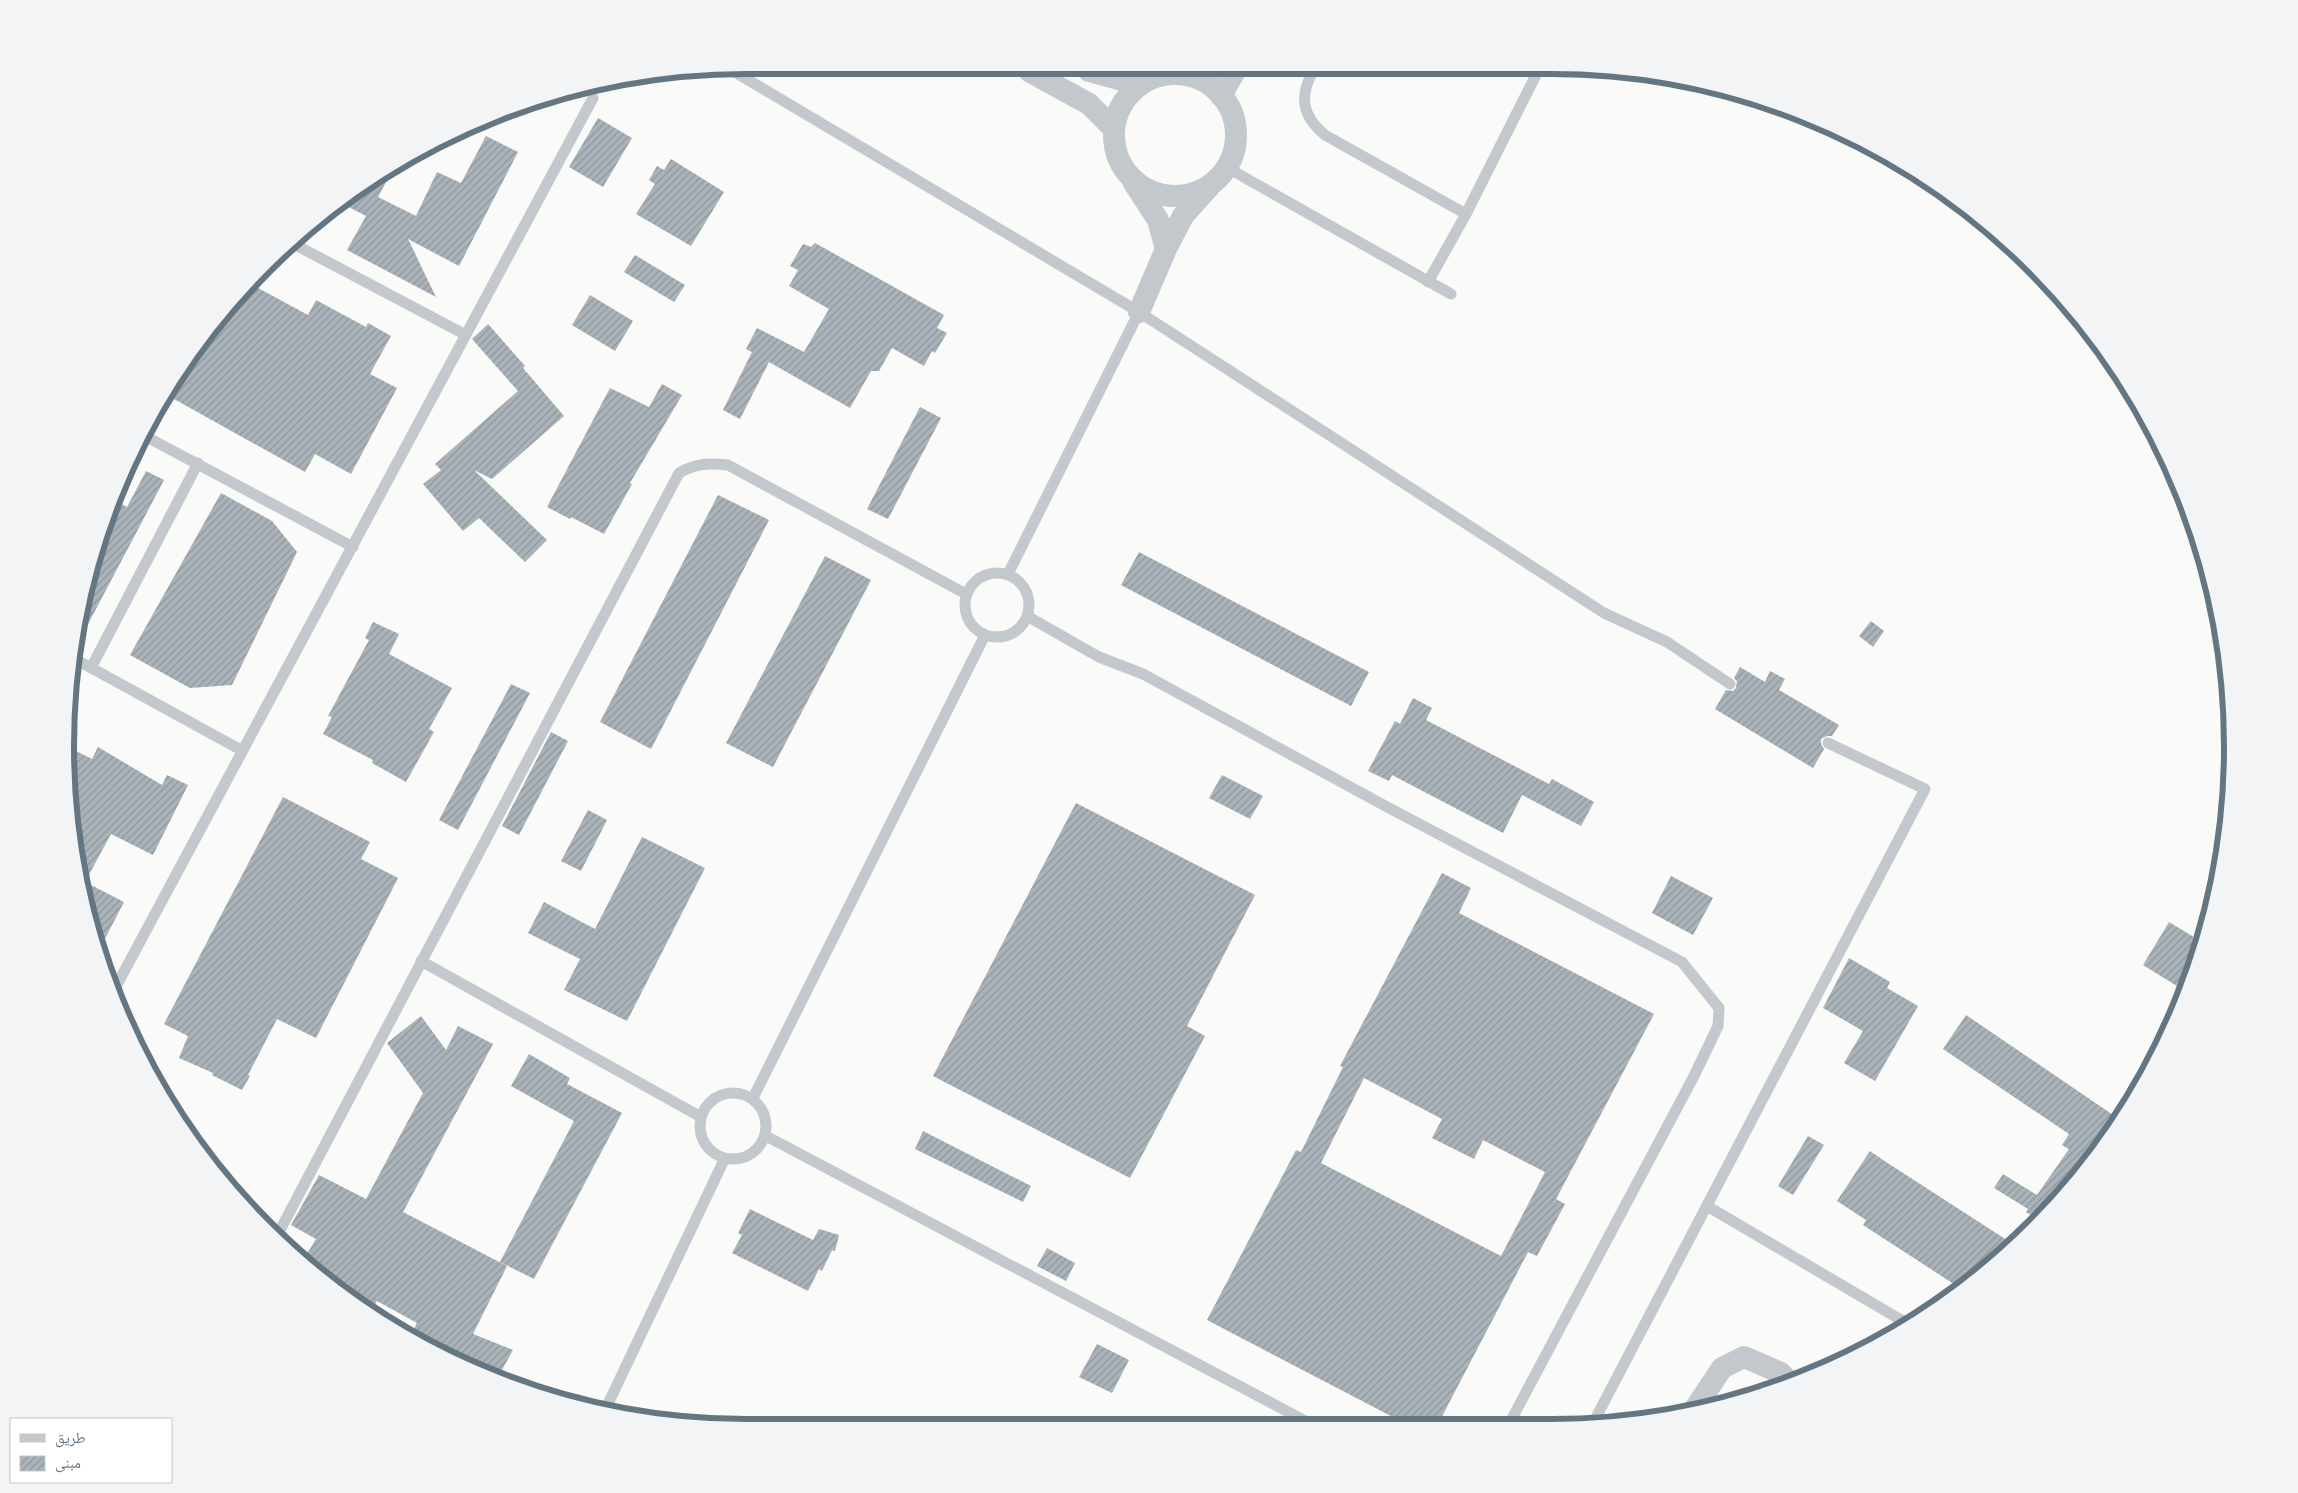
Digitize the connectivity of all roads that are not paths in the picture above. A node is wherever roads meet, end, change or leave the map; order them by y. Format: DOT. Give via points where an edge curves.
graph roads {
  1 [pos="738,74"];
  2 [pos="1034,74"];
  3 [pos="1100,74"];
  4 [pos="1178,74"];
  5 [pos="1187,74"];
  6 [pos="1233,74"];
  7 [pos="1311,74"];
  8 [pos="1536,74"];
  9 [pos="1159,77"];
  10 [pos="1221,96"];
  11 [pos="593,98"];
  12 [pos="1114,129"];
  13 [pos="1219,175"];
  14 [pos="1132,179"];
  15 [pos="1466,214"];
  16 [pos="298,246"];
  17 [pos="1166,249"];
  18 [pos="1428,282"];
  19 [pos="1451,294"];
  20 [pos="1139,312"];
  21 [pos="466,335"];
  22 [pos="149,438"];
  23 [pos="198,463"];
  24 [pos="352,547"];
  25 [pos="1008,574"];
  26 [pos="966,594"];
  27 [pos="1027,616"];
  28 [pos="985,635"];
  29 [pos="80,661"];
  30 [pos="92,668"];
  31 [pos="1730,684"];
  32 [pos="1828,743"];
  33 [pos="241,750"];
  34 [pos="421,961"];
  35 [pos="117,984"];
  36 [pos="753,1098"];
  37 [pos="701,1117"];
  38 [pos="766,1136"];
  39 [pos="725,1158"];
  40 [pos="1707,1206"];
  41 [pos="280,1230"];
  42 [pos="1902,1320"];
  43 [pos="1785,1377"];
  44 [pos="1699,1402"];
  45 [pos="608,1404"];
  46 [pos="1599,1418"];
  47 [pos="1302,1419"];
  48 [pos="1512,1419"];
  1 -- 20 [label="lane"];
  2 -- 12 [label="street" via="1088,104"];
  3 -- 9 [label="street" via="1135,81"];
  4 -- 9 [label="street"];
  5 -- 10 [label="street"];
  6 -- 10 [label="street"];
  7 -- 15 [label="lane" via="1305,86 1304,100 1314,126"];
  8 -- 15 [label="lane"];
  9 -- 12 [label="street" via="1142,84 1126,99"];
  10 -- 13 [label="street" via="1235,125 1234,147"];
  11 -- 21 [label="lane"];
  12 -- 14 [label="street" via="1115,151 1124,171"];
  13 -- 14 [label="street" via="1193,194 1171,196 1150,191"];
  13 -- 17 [label="street" via="1183,216"];
  13 -- 18 [label="lane"];
  14 -- 17 [label="street" via="1158,220"];
  15 -- 18 [label="lane"];
  16 -- 21 [label="lane"];
  17 -- 20 [label="street"];
  18 -- 19 [label="lane"];
  20 -- 25 [label="lane"];
  20 -- 31 [label="lane" via="1604,613 1667,642"];
  21 -- 24 [label="lane"];
  22 -- 23 [label="lane"];
  23 -- 24 [label="lane"];
  23 -- 30 [label="lane"];
  24 -- 33 [label="lane"];
  25 -- 26 [label="lane" via="988,574 971,585"];
  25 -- 27 [label="lane" via="1024,587 1029,606"];
  26 -- 28 [label="lane" via="964,604 970,623"];
  26 -- 34 [label="lane" via="728,465 707,462 679,473"];
  27 -- 28 [label="lane" via="1014,632 995,637"];
  27 -- 48 [label="lane" via="1099,657 1142,674 1682,962 1719,1008 1718,1026 1694,1076"];
  28 -- 36 [label="lane"];
  29 -- 30 [label="lane"];
  30 -- 33 [label="lane"];
  32 -- 40 [label="lane" via="1925,789"];
  33 -- 35 [label="lane"];
  34 -- 37 [label="lane"];
  34 -- 41 [label="lane"];
  36 -- 37 [label="lane" via="732,1092 713,1100"];
  36 -- 38 [label="lane" via="766,1115"];
  37 -- 39 [label="lane" via="701,1138 714,1154"];
  38 -- 39 [label="lane" via="754,1153 735,1160"];
  38 -- 47 [label="lane"];
  39 -- 45 [label="lane"];
  40 -- 42 [label="lane"];
  40 -- 46 [label="lane"];
  43 -- 44 [label="street" via="1744,1357 1722,1368"];
}
